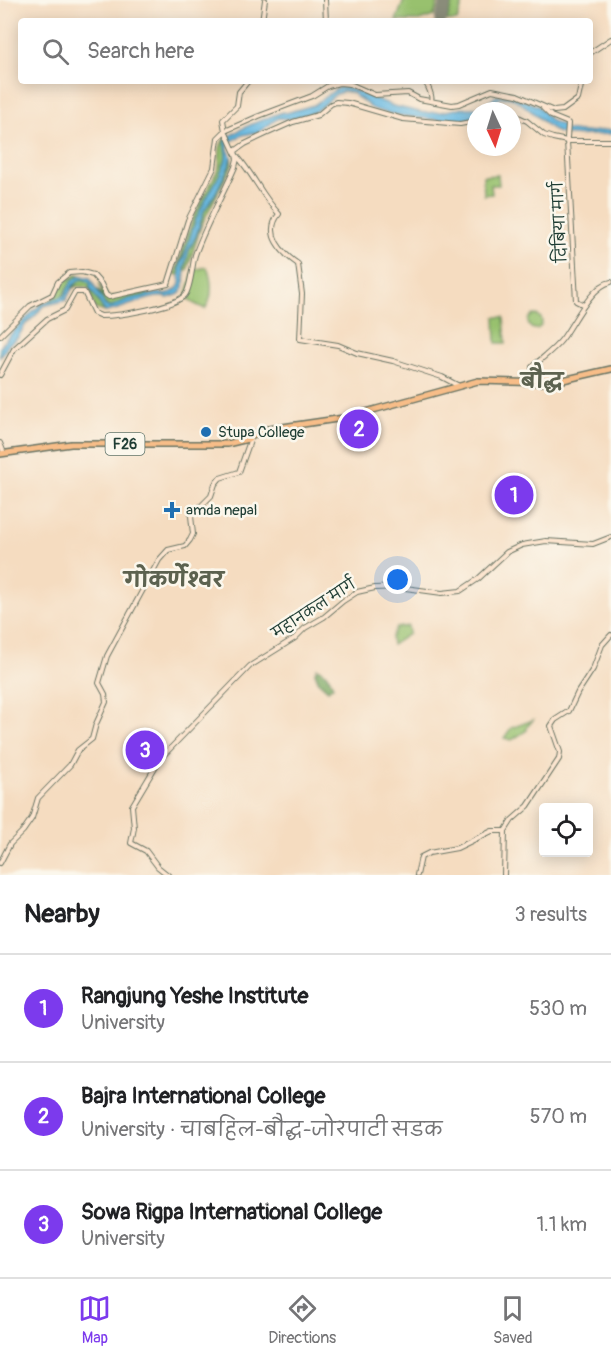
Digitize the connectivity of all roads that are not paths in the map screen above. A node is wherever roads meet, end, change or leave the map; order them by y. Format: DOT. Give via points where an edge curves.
graph roads {
  1 [pos="265,0"];
  2 [pos="325,0"];
  3 [pos="262,18"];
  4 [pos="326,18"];
  5 [pos="611,39"];
  6 [pos="593,51"];
  7 [pos="246,84"];
  8 [pos="335,84"];
  9 [pos="350,84"];
  10 [pos="426,84"];
  11 [pos="581,84"];
  12 [pos="431,101"];
  13 [pos="538,104"];
  14 [pos="521,118"];
  15 [pos="467,123"];
  16 [pos="225,132"];
  17 [pos="567,140"];
  18 [pos="611,141"];
  19 [pos="235,154"];
  20 [pos="611,282"];
  21 [pos="584,305"];
  22 [pos="0,336"];
  23 [pos="611,369"];
  24 [pos="0,375"];
  25 [pos="533,382"];
  26 [pos="460,386"];
  27 [pos="249,438"];
  28 [pos="0,443"];
  29 [pos="2,454"];
  30 [pos="611,537"];
  31 [pos="611,634"];
  32 [pos="505,831"];
  33 [pos="0,863"];
  34 [pos="168,875"];
  35 [pos="417,875"];
  36 [pos="504,875"];
  1 -- 3 [label="main road"];
  2 -- 4 [label="main road"];
  5 -- 6 [label="main road"];
  7 -- 16 [label="main road" via="239,92 237,106 223,120"];
  8 -- 16 [label="main road"];
  9 -- 12 [label="main road" via="375,94 408,93"];
  10 -- 12 [label="main road"];
  11 -- 13 [label="main road" via="578,99 563,110 554,111"];
  12 -- 13 [label="main road" via="457,105 492,90"];
  13 -- 17 [label="main road, दिबिया मार्ग" via="551,116 568,123"];
  14 -- 17 [label="main road" via="547,136"];
  15 -- 19 [label="main road" via="403,119 336,102 318,115 240,146"];
  16 -- 19 [label="main road"];
  16 -- 22 [label="main road" via="218,140 214,168 188,220 168,284 108,296 93,275 72,273 59,280 52,295 30,306"];
  17 -- 18 [label="main road"];
  17 -- 21 [label="main road, दिबिया मार्ग" via="576,301"];
  19 -- 24 [label="main road" via="237,161 204,232 189,288 183,296 158,307 104,316 94,313 82,291 75,292 66,309 47,319 14,349"];
  19 -- 26 [label="main road" via="279,214 274,223 274,241 298,264 302,294 300,339 393,361"];
  20 -- 21 [label="main road" via="604,283"];
  21 -- 25 [label="main road" via="563,338 532,367"];
  23 -- 25 [label="main road, F26" via="561,381"];
  25 -- 26 [label="main road, F26" via="481,381"];
  26 -- 27 [label="main road, F26" via="344,418 262,430"];
  27 -- 29 [label="main road, F26" via="213,445 65,444"];
  27 -- 33 [label="main road" via="239,472 220,478 211,496 191,516 193,534 188,543 168,550 147,580 104,663 99,683 106,702 92,740 78,750 70,765 39,797 32,818"];
  28 -- 29 [label="main road"];
  30 -- 34 [label="main road, महानकल मार्ग" via="593,544 546,541 522,545 503,555 460,591 442,593 398,587 357,592 250,666 155,765 133,804 131,843 146,851"];
  31 -- 32 [label="main road" via="570,711 551,726 559,759 528,806"];
  32 -- 35 [label="main road" via="492,831 457,848 429,853 421,857"];
  32 -- 36 [label="main road"];
}
